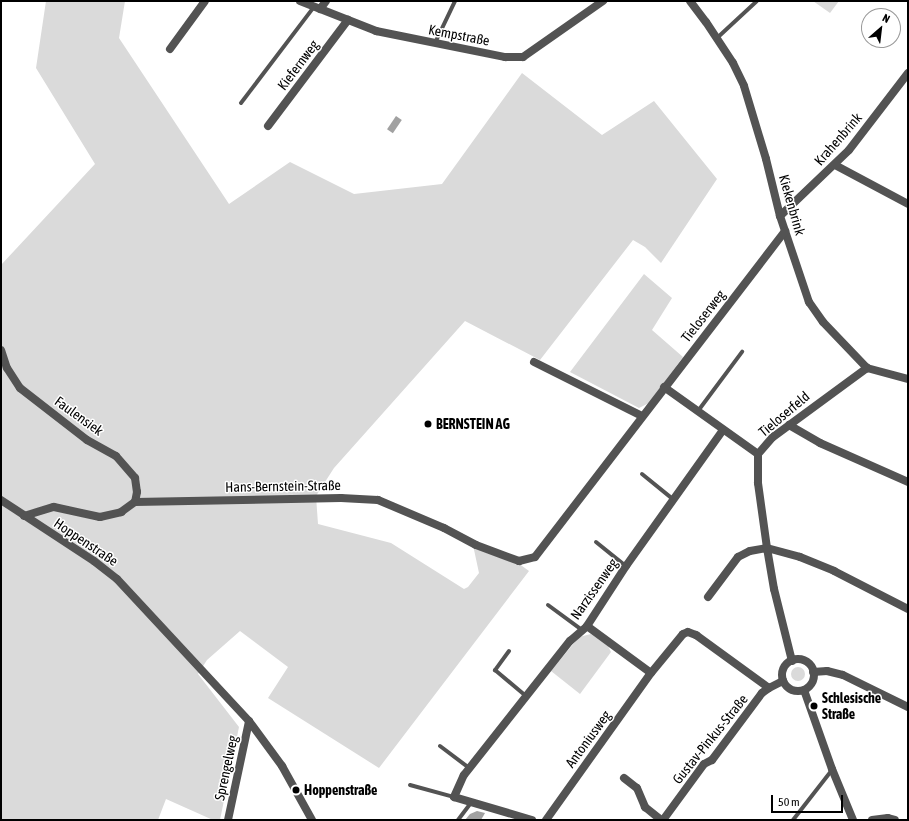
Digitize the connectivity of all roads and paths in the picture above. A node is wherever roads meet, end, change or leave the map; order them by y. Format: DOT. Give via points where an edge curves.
graph roads {
  1 [pos="205,1"];
  2 [pos="300,1"];
  3 [pos="326,1"];
  4 [pos="455,1"];
  5 [pos="603,1"];
  6 [pos="690,1"];
  7 [pos="756,1"];
  8 [pos="317,8"];
  9 [pos="348,20"];
  10 [pos="717,38"];
  11 [pos="435,43"];
  12 [pos="170,49"];
  13 [pos="908,73"];
  14 [pos="241,103"];
  15 [pos="268,126"];
  16 [pos="835,165"];
  17 [pos="908,204"];
  18 [pos="780,216"];
  19 [pos="785,231"];
  20 [pos="1,350"];
  21 [pos="742,352"];
  22 [pos="534,362"];
  23 [pos="867,368"];
  24 [pos="908,378"];
  25 [pos="664,387"];
  26 [pos="697,412"];
  27 [pos="642,416"];
  28 [pos="789,425"];
  29 [pos="723,430"];
  30 [pos="758,454"];
  31 [pos="642,474"];
  32 [pos="908,482"];
  33 [pos="1,500"];
  34 [pos="674,500"];
  35 [pos="135,502"];
  36 [pos="24,516"];
  37 [pos="596,542"];
  38 [pos="767,548"];
  39 [pos="535,557"];
  40 [pos="626,566"];
  41 [pos="708,597"];
  42 [pos="548,605"];
  43 [pos="908,608"];
  44 [pos="585,628"];
  45 [pos="509,651"];
  46 [pos="792,661"];
  47 [pos="814,672"];
  48 [pos="651,673"];
  49 [pos="783,681"];
  50 [pos="769,688"];
  51 [pos="804,690"];
  52 [pos="526,696"];
  53 [pos="908,707"];
  54 [pos="249,721"];
  55 [pos="440,746"];
  56 [pos="470,769"];
  57 [pos="832,769"];
  58 [pos="624,778"];
  59 [pos="410,785"];
  60 [pos="454,797"];
  61 [pos="471,803"];
  62 [pos="228,820"];
  63 [pos="312,820"];
  64 [pos="458,820"];
  65 [pos="532,820"];
  66 [pos="546,820"];
  67 [pos="662,820"];
  68 [pos="793,820"];
  69 [pos="853,820"];
  70 [pos="872,820"];
  71 [pos="895,820"];
  1 -- 12 [label="street"];
  2 -- 8 [label="street, Kempstraße"];
  3 -- 8 [label="street"];
  4 -- 11 [label="lane"];
  5 -- 11 [label="street, Kempstraße" via="523,56 504,57"];
  6 -- 10 [label="street, Kiekenbrink"];
  7 -- 10 [label="lane"];
  8 -- 9 [label="street, Kempstraße"];
  8 -- 14 [label="lane"];
  9 -- 11 [label="street, Kempstraße" via="376,31"];
  9 -- 15 [label="street, Kiefernweg"];
  10 -- 18 [label="street, Kiekenbrink" via="744,86"];
  13 -- 16 [label="street, Krahenbrink"];
  16 -- 17 [label="street"];
  16 -- 18 [label="street, Krahenbrink"];
  18 -- 19 [label="street, Kiekenbrink"];
  19 -- 23 [label="street, Kiekenbrink" via="809,302 823,322"];
  19 -- 25 [label="street, Tieloserweg"];
  20 -- 35 [label="street, Faulensiek" via="7,368 20,388 87,440 116,456 135,478"];
  21 -- 26 [label="lane"];
  22 -- 27 [label="street"];
  23 -- 24 [label="street"];
  23 -- 28 [label="street, Tieloserfeld"];
  25 -- 26 [label="street"];
  25 -- 27 [label="street, Tieloserweg"];
  26 -- 29 [label="street"];
  27 -- 39 [label="street, Tieloserweg"];
  28 -- 30 [label="street, Tieloserfeld" via="773,437"];
  28 -- 32 [label="street" via="820,443"];
  29 -- 30 [label="street"];
  29 -- 34 [label="street, Narzissenweg"];
  30 -- 38 [label="street, Tieloserfeld" via="758,483"];
  31 -- 34 [label="lane"];
  33 -- 36 [label="street, Hoppenstraße"];
  34 -- 40 [label="street, Narzissenweg"];
  35 -- 36 [label="street" via="121,512 100,516 54,508"];
  35 -- 39 [label="street, Hans-Bernstein-Straße" via="333,498 378,500 437,524 476,545 519,561"];
  36 -- 54 [label="street, Hoppenstraße" via="94,560 117,579"];
  37 -- 40 [label="lane"];
  38 -- 41 [label="street" via="750,551 738,557"];
  38 -- 43 [label="street" via="800,557 834,571"];
  38 -- 46 [label="street, Tieloserfeld" via="774,589"];
  40 -- 44 [label="street, Narzissenweg"];
  42 -- 44 [label="lane"];
  44 -- 48 [label="street"];
  44 -- 52 [label="street, Narzissenweg" via="570,641"];
  45 -- 52 [label="lane" via="495,670"];
  46 -- 47 [label="street" via="803,660"];
  46 -- 49 [label="street" via="784,669"];
  47 -- 51 [label="street" via="812,683"];
  47 -- 53 [label="street" via="827,671 843,676"];
  48 -- 50 [label="street, Antoniusweg" via="678,638 688,632"];
  48 -- 66 [label="street, Antoniusweg"];
  49 -- 50 [label="street, Gustav-Pinkus-Straße"];
  49 -- 51 [label="street" via="790,688"];
  50 -- 67 [label="street, Gustav-Pinkus-Straße" via="712,760 704,764"];
  51 -- 57 [label="street"];
  52 -- 56 [label="street, Narzissenweg"];
  54 -- 62 [label="street, Sprengelweg"];
  54 -- 63 [label="street, Hoppenstraße" via="282,766"];
  55 -- 56 [label="lane"];
  56 -- 60 [label="street, Narzissenweg" via="464,775"];
  57 -- 68 [label="lane"];
  57 -- 69 [label="street"];
  58 -- 67 [label="street, Gustav-Pinkus-Straße" via="637,788 645,807"];
  59 -- 60 [label="lane"];
  60 -- 61 [label="street"];
  61 -- 64 [label="lane"];
  61 -- 65 [label="street"];
  70 -- 71 [label="street"];
}
